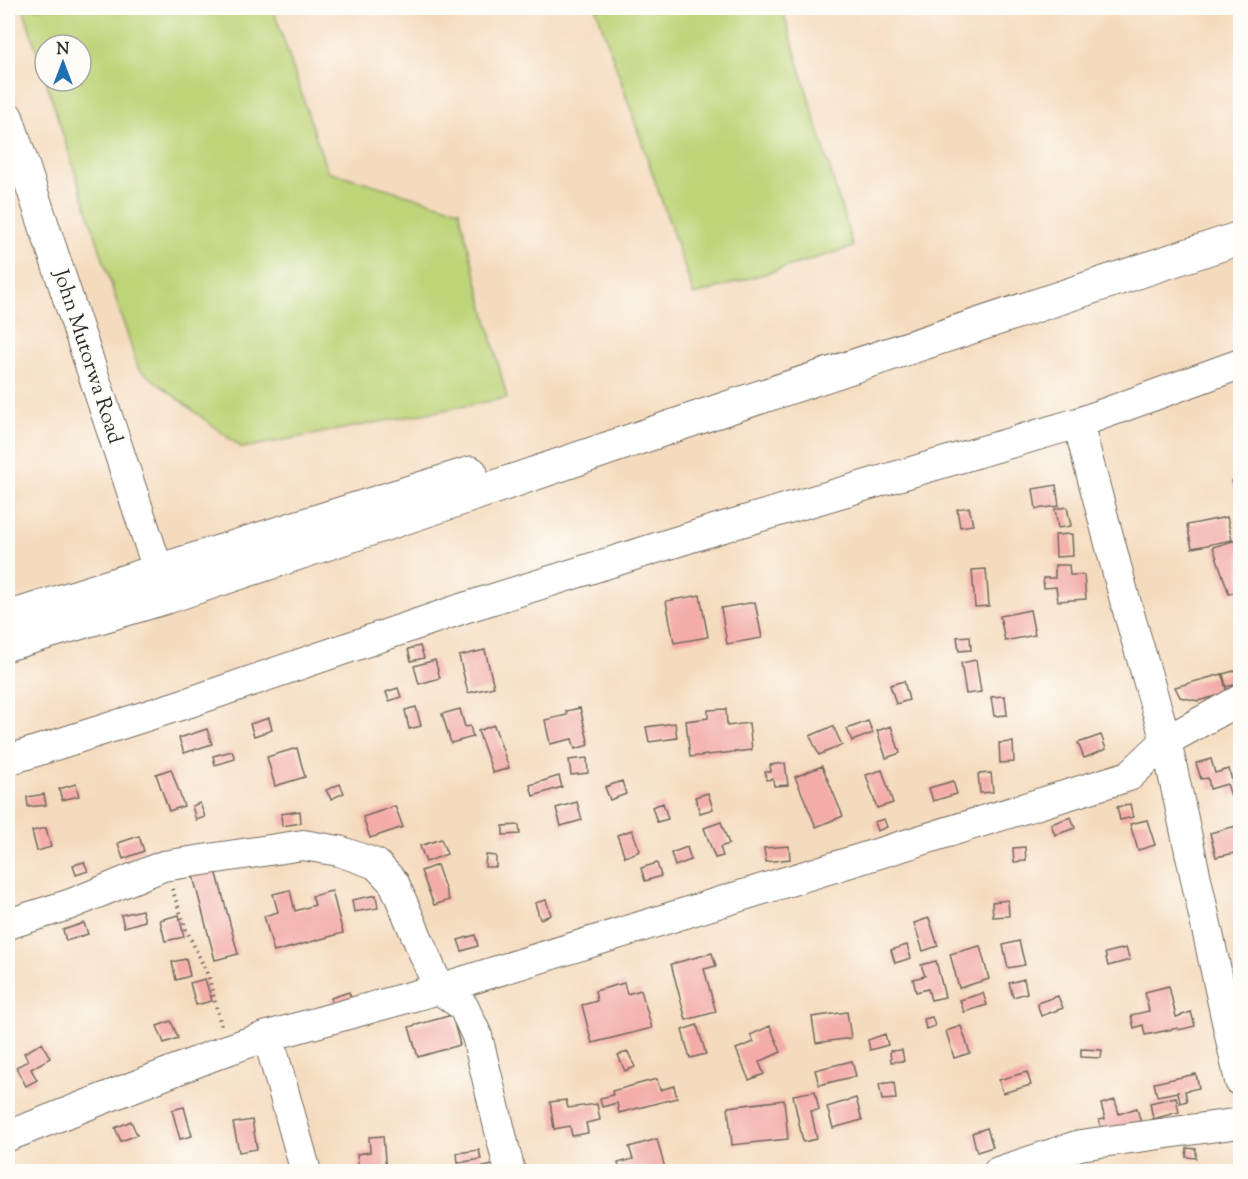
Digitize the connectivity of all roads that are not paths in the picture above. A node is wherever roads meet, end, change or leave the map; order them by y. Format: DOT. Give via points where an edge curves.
graph roads {
  1 [pos="8,117"];
  2 [pos="1240,238"];
  3 [pos="1240,364"];
  4 [pos="1078,423"];
  5 [pos="163,583"];
  6 [pos="8,618"];
  7 [pos="8,644"];
  8 [pos="1240,700"];
  9 [pos="1166,741"];
  10 [pos="8,760"];
  11 [pos="8,924"];
  12 [pos="439,989"];
  13 [pos="268,1036"];
  14 [pos="1240,1081"];
  15 [pos="1240,1123"];
  16 [pos="8,1136"];
  17 [pos="306,1172"];
  18 [pos="510,1172"];
  19 [pos="998,1172"];
  1 -- 5 [label="street, John Mutorwa Road"];
  2 -- 5 [label="highway" via="460,499"];
  3 -- 4 [label="street"];
  4 -- 9 [label="street"];
  4 -- 10 [label="street" via="464,608"];
  5 -- 6 [label="highway"];
  5 -- 7 [label="highway"];
  8 -- 9 [label="street"];
  9 -- 12 [label="street" via="1129,776"];
  9 -- 14 [label="street"];
  11 -- 12 [label="street" via="71,904 163,866 303,844 376,864 394,883"];
  12 -- 13 [label="street"];
  12 -- 18 [label="street" via="462,1006 477,1036"];
  13 -- 16 [label="street"];
  13 -- 17 [label="street"];
  15 -- 19 [label="street" via="1080,1145"];
}
